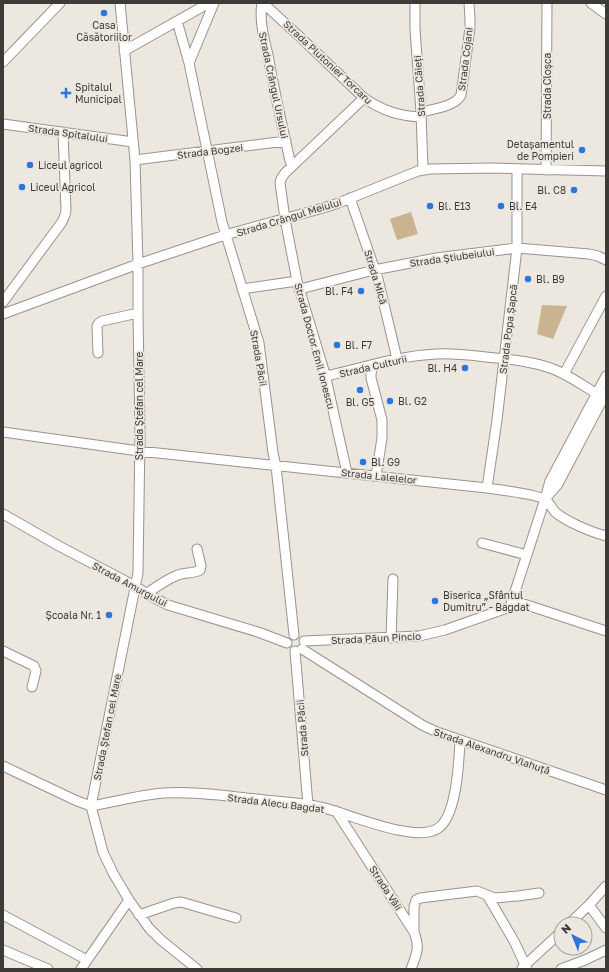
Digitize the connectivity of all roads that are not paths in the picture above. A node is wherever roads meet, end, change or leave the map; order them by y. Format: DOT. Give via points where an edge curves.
graph roads {
  1 [pos="60,3"];
  2 [pos="120,3"];
  3 [pos="209,3"];
  4 [pos="214,3"];
  5 [pos="262,3"];
  6 [pos="415,3"];
  7 [pos="469,3"];
  8 [pos="547,3"];
  9 [pos="591,3"];
  10 [pos="606,14"];
  11 [pos="178,21"];
  12 [pos="124,51"];
  13 [pos="3,62"];
  14 [pos="189,63"];
  15 [pos="364,98"];
  16 [pos="421,114"];
  17 [pos="3,124"];
  18 [pos="63,132"];
  19 [pos="286,141"];
  20 [pos="133,142"];
  21 [pos="208,151"];
  22 [pos="135,160"];
  23 [pos="292,166"];
  24 [pos="423,169"];
  25 [pos="517,169"];
  26 [pos="546,170"];
  27 [pos="606,171"];
  28 [pos="350,198"];
  29 [pos="285,218"];
  30 [pos="225,235"];
  31 [pos="517,248"];
  32 [pos="606,260"];
  33 [pos="138,264"];
  34 [pos="374,270"];
  35 [pos="299,285"];
  36 [pos="242,289"];
  37 [pos="606,296"];
  38 [pos="3,302"];
  39 [pos="138,313"];
  40 [pos="3,314"];
  41 [pos="98,353"];
  42 [pos="397,358"];
  43 [pos="504,359"];
  44 [pos="373,365"];
  45 [pos="564,374"];
  46 [pos="326,376"];
  47 [pos="606,376"];
  48 [pos="602,394"];
  49 [pos="3,432"];
  50 [pos="139,451"];
  51 [pos="276,466"];
  52 [pos="347,473"];
  53 [pos="376,476"];
  54 [pos="487,488"];
  55 [pos="545,499"];
  56 [pos="3,514"];
  57 [pos="606,536"];
  58 [pos="482,543"];
  59 [pos="197,550"];
  60 [pos="527,555"];
  61 [pos="393,579"];
  62 [pos="136,586"];
  63 [pos="146,594"];
  64 [pos="510,607"];
  65 [pos="606,631"];
  66 [pos="294,635"];
  67 [pos="391,638"];
  68 [pos="288,643"];
  69 [pos="300,647"];
  70 [pos="3,651"];
  71 [pos="32,687"];
  72 [pos="460,740"];
  73 [pos="3,766"];
  74 [pos="606,790"];
  75 [pos="308,805"];
  76 [pos="91,806"];
  77 [pos="336,811"];
  78 [pos="606,876"];
  79 [pos="605,886"];
  80 [pos="539,893"];
  81 [pos="487,895"];
  82 [pos="129,900"];
  83 [pos="589,905"];
  84 [pos="3,915"];
  85 [pos="139,915"];
  86 [pos="577,916"];
  87 [pos="236,918"];
  88 [pos="606,928"];
  89 [pos="414,932"];
  90 [pos="553,940"];
  91 [pos="3,950"];
  92 [pos="606,950"];
  93 [pos="87,960"];
  94 [pos="524,968"];
  95 [pos="48,969"];
  96 [pos="80,969"];
  97 [pos="198,969"];
  98 [pos="410,969"];
  99 [pos="561,969"];
  1 -- 13 [label="street"];
  2 -- 12 [label="street, Strada Ștefan cel Mare"];
  3 -- 11 [label="street"];
  4 -- 14 [label="street"];
  5 -- 15 [label="street, Strada Plutonier Torcaru"];
  5 -- 19 [label="street, Strada Crângul Ursului" via="262,25"];
  6 -- 16 [label="street, Strada Căieți"];
  7 -- 16 [label="street, Strada Cojani" via="470,28 461,95 451,104"];
  8 -- 26 [label="street, Strada Cloșca"];
  9 -- 10 [label="street"];
  11 -- 12 [label="street"];
  11 -- 14 [label="street, Strada Păcii"];
  12 -- 20 [label="street, Strada Ștefan cel Mare"];
  14 -- 21 [label="street, Strada Păcii"];
  15 -- 16 [label="street, Strada Plutonier Torcaru" via="390,112 407,116"];
  15 -- 23 [label="street, Strada Doctor Emil Ionescu"];
  16 -- 24 [label="street, Strada Căieți"];
  17 -- 18 [label="street, Strada Spitalului"];
  18 -- 20 [label="street, Strada Spitalului"];
  18 -- 38 [label="street" via="65,215"];
  19 -- 21 [label="street, Strada Bogzei"];
  19 -- 23 [label="street, Strada Crângul Ursului"];
  20 -- 22 [label="street, Strada Ștefan cel Mare"];
  21 -- 22 [label="street, Strada Bogzei"];
  21 -- 30 [label="street, Strada Păcii"];
  22 -- 33 [label="street, Strada Ștefan cel Mare"];
  23 -- 29 [label="street, Strada Doctor Emil Ionescu" via="281,178 280,183"];
  24 -- 25 [label="street, Strada Crângul Meiului"];
  24 -- 28 [label="street, Strada Crângul Meiului"];
  25 -- 26 [label="street, Strada Crângul Meiului"];
  25 -- 31 [label="street, Strada Popa Șapcă"];
  26 -- 27 [label="street, Strada Crângul Meiului"];
  28 -- 29 [label="street, Strada Crângul Meiului"];
  28 -- 34 [label="street, Strada Mică"];
  29 -- 30 [label="street, Strada Crângul Meiului"];
  29 -- 35 [label="street, Strada Doctor Emil Ionescu"];
  30 -- 33 [label="street, Strada Crângul Meiului"];
  30 -- 36 [label="street, Strada Păcii"];
  31 -- 32 [label="street, Strada Știubeiului" via="589,254"];
  31 -- 34 [label="street, Strada Știubeiului" via="436,258"];
  31 -- 43 [label="street, Strada Popa Șapcă"];
  33 -- 39 [label="street, Strada Ștefan cel Mare"];
  33 -- 40 [label="street, Strada Crângul Meiului"];
  34 -- 35 [label="street, Strada Știubeiului"];
  34 -- 42 [label="street, Strada Mică"];
  35 -- 36 [label="street, Strada Știubeiului"];
  35 -- 46 [label="street, Strada Doctor Emil Ionescu"];
  36 -- 51 [label="street, Strada Păcii" via="258,343"];
  37 -- 45 [label="street"];
  39 -- 41 [label="street" via="99,323"];
  39 -- 50 [label="street, Strada Ștefan cel Mare"];
  42 -- 43 [label="street, Strada Culturii" via="448,354"];
  42 -- 44 [label="street, Strada Culturii"];
  43 -- 45 [label="street, Strada Culturii" via="541,365"];
  43 -- 54 [label="street, Strada Popa Șapcă"];
  44 -- 46 [label="street, Strada Culturii"];
  44 -- 53 [label="street" via="371,378 382,424"];
  45 -- 48 [label="street, Strada Culturii"];
  46 -- 52 [label="street, Strada Doctor Emil Ionescu"];
  47 -- 48 [label="street"];
  48 -- 55 [label="street" via="550,481"];
  49 -- 50 [label="street, Strada Lalelelor"];
  50 -- 51 [label="street, Strada Lalelelor"];
  50 -- 62 [label="street, Strada Ștefan cel Mare"];
  51 -- 52 [label="street, Strada Lalelelor"];
  51 -- 66 [label="street, Strada Păcii"];
  52 -- 53 [label="street, Strada Lalelelor"];
  53 -- 54 [label="street, Strada Lalelelor"];
  54 -- 55 [label="street, Strada Lalelelor"];
  55 -- 57 [label="street" via="560,516 582,528"];
  55 -- 60 [label="street"];
  56 -- 62 [label="street, Strada Amurgului"];
  58 -- 60 [label="street"];
  59 -- 63 [label="street" via="200,570 176,575"];
  60 -- 64 [label="street"];
  61 -- 67 [label="street"];
  62 -- 63 [label="street, Strada Amurgului"];
  62 -- 76 [label="street, Strada Ștefan cel Mare"];
  63 -- 68 [label="street, Strada Amurgului" via="168,604"];
  64 -- 65 [label="street, Strada Păun Pincio" via="526,605"];
  64 -- 67 [label="street, Strada Păun Pincio" via="439,632"];
  66 -- 68 [label="street" via="289,638"];
  66 -- 69 [label="street" via="301,636"];
  67 -- 69 [label="street, Strada Păun Pincio"];
  68 -- 69 [label="street" via="290,649"];
  69 -- 72 [label="street, Strada Alexandru Vlahuță" via="422,725"];
  69 -- 75 [label="street, Strada Păcii"];
  70 -- 71 [label="street" via="34,666 36,671"];
  72 -- 74 [label="street, Strada Alexandru Vlahuță"];
  72 -- 77 [label="street, Strada Alecu Bagdat" via="454,796 444,823 438,828 422,832 398,830"];
  73 -- 76 [label="street"];
  75 -- 76 [label="street, Strada Alecu Bagdat" via="208,794 168,793"];
  75 -- 77 [label="street, Strada Alecu Bagdat"];
  76 -- 82 [label="street" via="103,852"];
  77 -- 89 [label="street, Strada Văii"];
  78 -- 79 [label="street"];
  79 -- 83 [label="street"];
  80 -- 81 [label="street" via="494,898"];
  81 -- 89 [label="street" via="477,891 416,900"];
  81 -- 94 [label="street" via="514,941"];
  82 -- 85 [label="street"];
  82 -- 93 [label="street"];
  83 -- 86 [label="street"];
  83 -- 88 [label="street"];
  84 -- 93 [label="street"];
  85 -- 87 [label="street" via="181,902"];
  85 -- 97 [label="street" via="165,944"];
  89 -- 98 [label="street, Strada Văii" via="418,949"];
  90 -- 94 [label="street"];
  91 -- 95 [label="street"];
  92 -- 99 [label="street"];
  93 -- 96 [label="street"];
}
